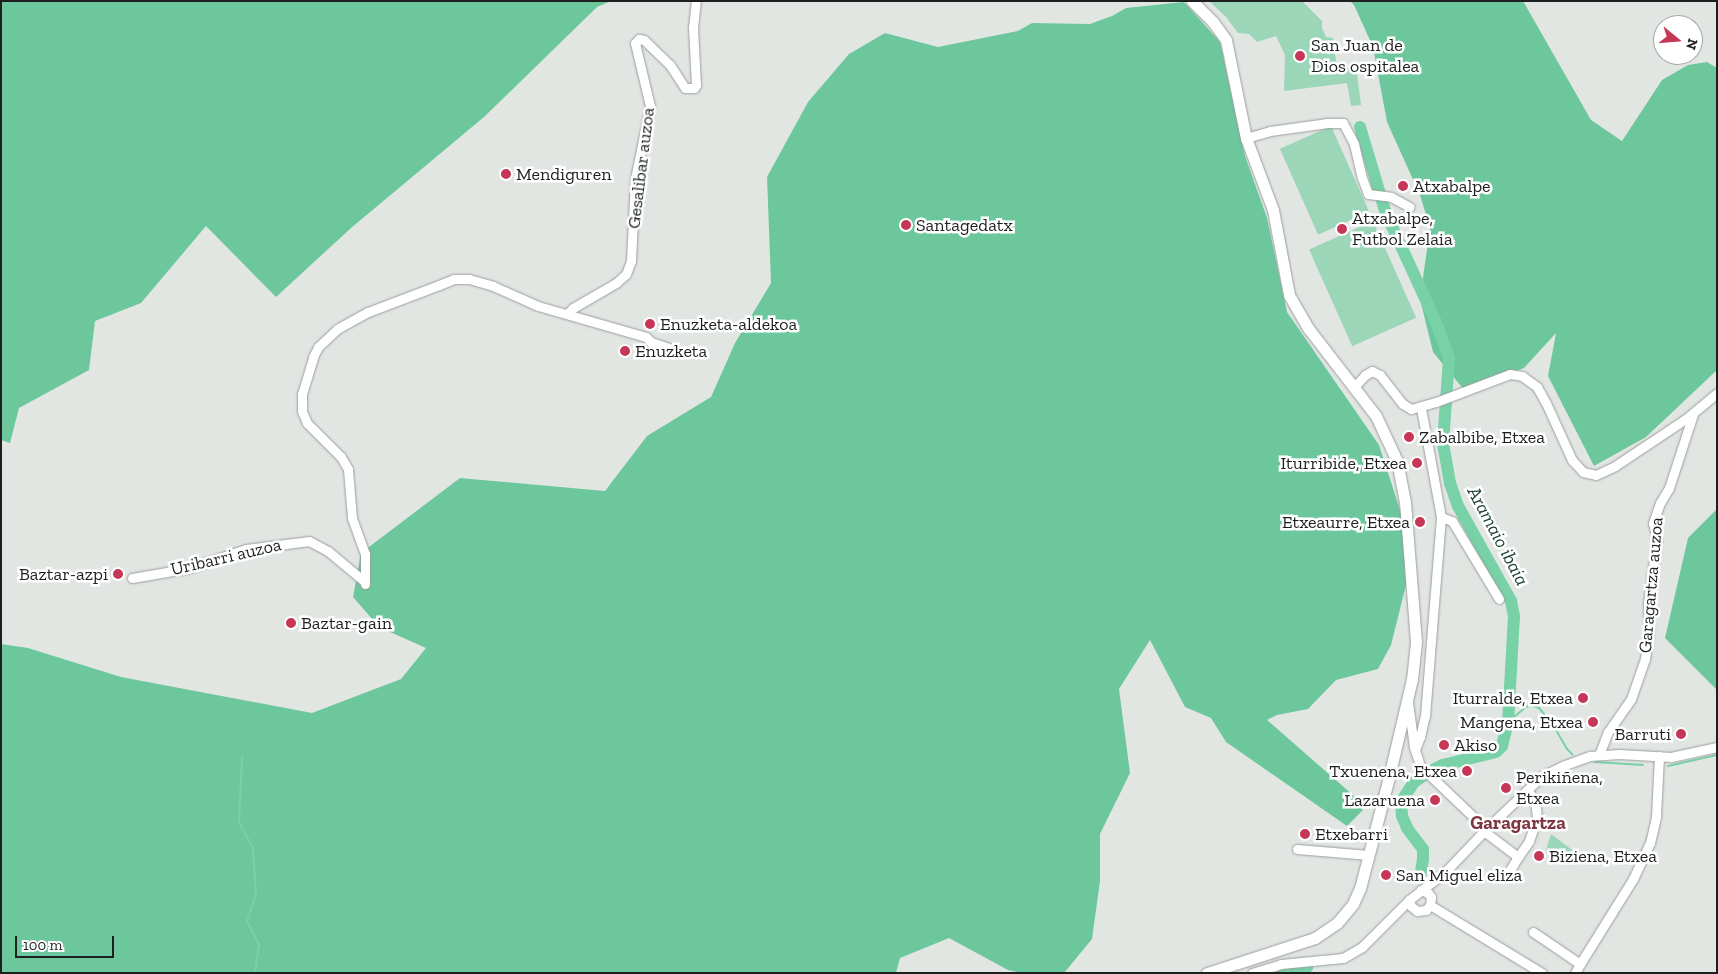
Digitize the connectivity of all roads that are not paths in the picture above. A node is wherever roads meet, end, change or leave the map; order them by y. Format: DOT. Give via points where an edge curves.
graph roads {
  1 [pos="696,1"];
  2 [pos="1192,1"];
  3 [pos="1246,138"];
  4 [pos="1410,207"];
  5 [pos="568,313"];
  6 [pos="670,348"];
  7 [pos="1354,387"];
  8 [pos="1717,393"];
  9 [pos="1421,408"];
  10 [pos="1694,412"];
  11 [pos="1441,517"];
  12 [pos="132,578"];
  13 [pos="1499,599"];
  14 [pos="1407,698"];
  15 [pos="1717,747"];
  16 [pos="1414,750"];
  17 [pos="1599,755"];
  18 [pos="1659,756"];
  19 [pos="1527,790"];
  20 [pos="1486,830"];
  21 [pos="1297,849"];
  22 [pos="1369,855"];
  23 [pos="1518,857"];
  24 [pos="1508,873"];
  25 [pos="1421,890"];
  26 [pos="1409,900"];
  27 [pos="1430,905"];
  28 [pos="1533,932"];
  29 [pos="1580,964"];
  30 [pos="1207,973"];
  31 [pos="1252,973"];
  32 [pos="1542,973"];
  33 [pos="1574,973"];
  1 -- 5 [label="street, Gesalibar auzoa" via="694,88 685,88 670,65 644,40 639,39 635,43 650,106 635,179 631,261 626,274 616,283"];
  2 -- 3 [label="main road" via="1226,40"];
  3 -- 4 [label="street" via="1270,131 1343,123 1354,144 1368,194"];
  3 -- 7 [label="main road" via="1273,210 1289,295 1308,328"];
  5 -- 6 [label="street" via="646,337"];
  5 -- 12 [label="street, Uribarri auzoa" via="532,303 477,281 454,279 368,312 337,329 318,346 302,394 303,416 341,456 348,468 352,518 365,554 365,583 328,551 309,541 246,548 190,568"];
  7 -- 9 [label="street" via="1372,371 1380,375 1403,404 1410,409"];
  7 -- 14 [label="main road" via="1376,416 1388,439 1397,461 1405,502 1416,642"];
  8 -- 10 [label="street"];
  9 -- 10 [label="street" via="1510,374 1522,376 1537,387 1572,460 1583,472 1596,475 1615,466"];
  9 -- 11 [label="street"];
  10 -- 17 [label="street, Garagartza auzoa" via="1669,488 1653,523 1656,539 1645,659 1632,699 1608,732"];
  11 -- 13 [label="street" via="1452,520"];
  11 -- 16 [label="street" via="1425,716"];
  14 -- 16 [label="street"];
  14 -- 22 [label="main road"];
  15 -- 18 [label="street" via="1695,753"];
  16 -- 20 [label="street" via="1423,770"];
  17 -- 18 [label="street"];
  17 -- 19 [label="street" via="1565,764 1542,776"];
  18 -- 29 [label="street" via="1656,816 1650,842 1633,879"];
  19 -- 20 [label="street"];
  19 -- 23 [label="street" via="1536,800 1536,818 1529,840"];
  20 -- 23 [label="street"];
  20 -- 25 [label="street"];
  21 -- 22 [label="street"];
  22 -- 30 [label="main road" via="1353,904 1327,931 1295,946"];
  23 -- 24 [label="street"];
  25 -- 26 [label="street"];
  25 -- 27 [label="street" via="1430,895"];
  26 -- 27 [label="street" via="1419,912"];
  26 -- 31 [label="street" via="1362,947 1343,958 1281,964"];
  27 -- 32 [label="street"];
  28 -- 29 [label="street"];
  29 -- 33 [label="street"];
}
